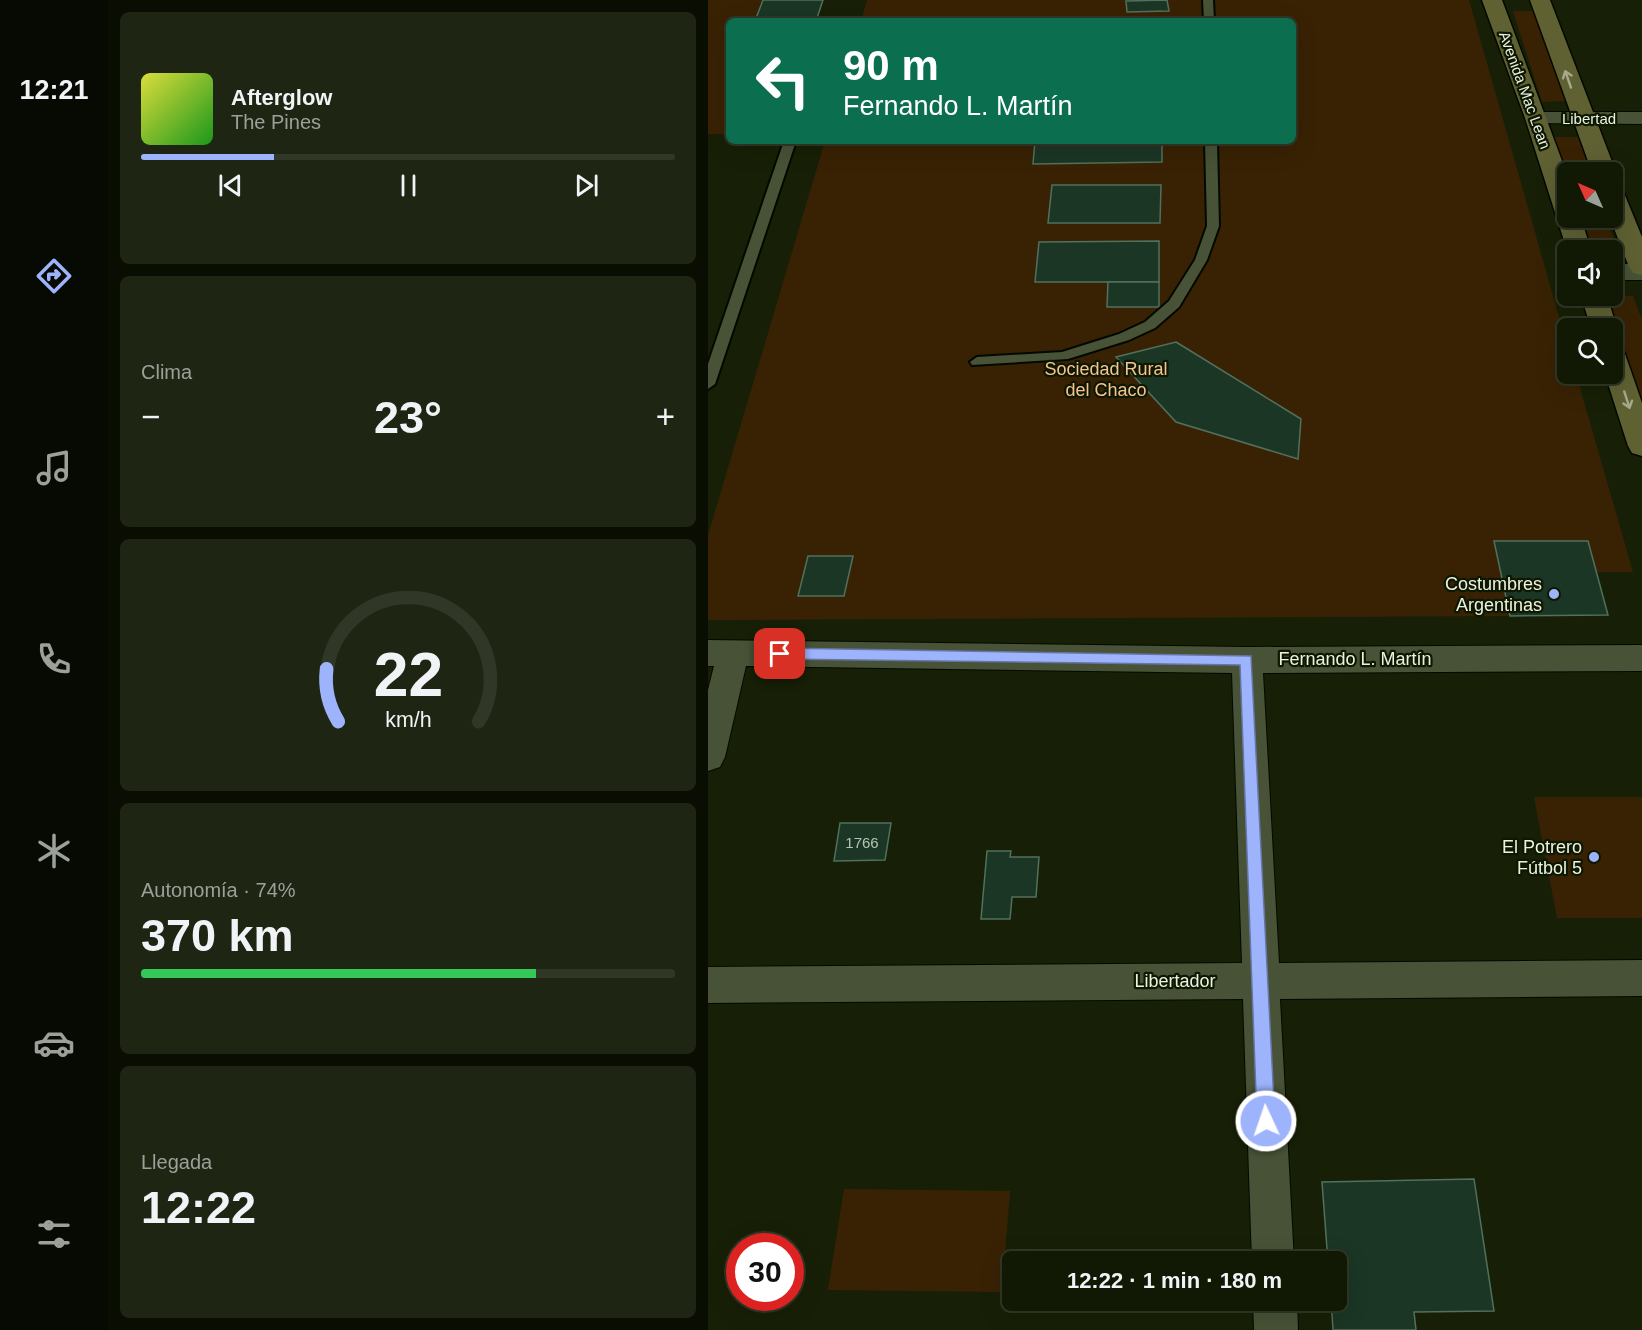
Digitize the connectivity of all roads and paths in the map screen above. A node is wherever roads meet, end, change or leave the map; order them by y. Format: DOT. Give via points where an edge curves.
graph roads {
  1 [pos="1208,0"];
  2 [pos="1492,0"];
  3 [pos="1540,0"];
  4 [pos="1209,18"];
  5 [pos="1582,117"];
  6 [pos="1536,118"];
  7 [pos="1642,118"];
  8 [pos="789,144"];
  9 [pos="1211,144"];
  10 [pos="1600,162"];
  11 [pos="1557,182"];
  12 [pos="1623,221"];
  13 [pos="1642,267"];
  14 [pos="1623,272"];
  15 [pos="1642,273"];
  16 [pos="977,362"];
  17 [pos="708,384"];
  18 [pos="1622,384"];
  19 [pos="1642,446"];
  20 [pos="721,653"];
  21 [pos="1642,658"];
  22 [pos="1246,660"];
  23 [pos="708,757"];
  24 [pos="1642,978"];
  25 [pos="1259,981"];
  26 [pos="708,985"];
  27 [pos="1272,1251"];
  28 [pos="1275,1311"];
  29 [pos="1276,1330"];
  1 -- 4 [label="lane"];
  2 -- 6 [label="main road, Avenida Mac Lean"];
  5 -- 3 [label="main road, one-way"];
  5 -- 6 [label="street, Libertad"];
  5 -- 7 [label="street, Libertad"];
  5 -- 10 [label="main road"];
  6 -- 11 [label="main road, Avenida Mac Lean"];
  8 -- 17 [label="lane"];
  9 -- 16 [label="lane" via="1213,226 1201,260 1173,304 1150,325 1063,356"];
  12 -- 13 [label="main road"];
  14 -- 15 [label="street"];
  18 -- 19 [label="main road, one-way"];
  20 -- 22 [label="street, Fernando L. Martín"];
  20 -- 23 [label="street"];
  21 -- 22 [label="street, Fernando L. Martín"];
  22 -- 25 [label="street"];
  24 -- 25 [label="street, Libertador"];
  25 -- 26 [label="street, Libertador"];
  25 -- 27 [label="street"];
  28 -- 29 [label="street"];
}
